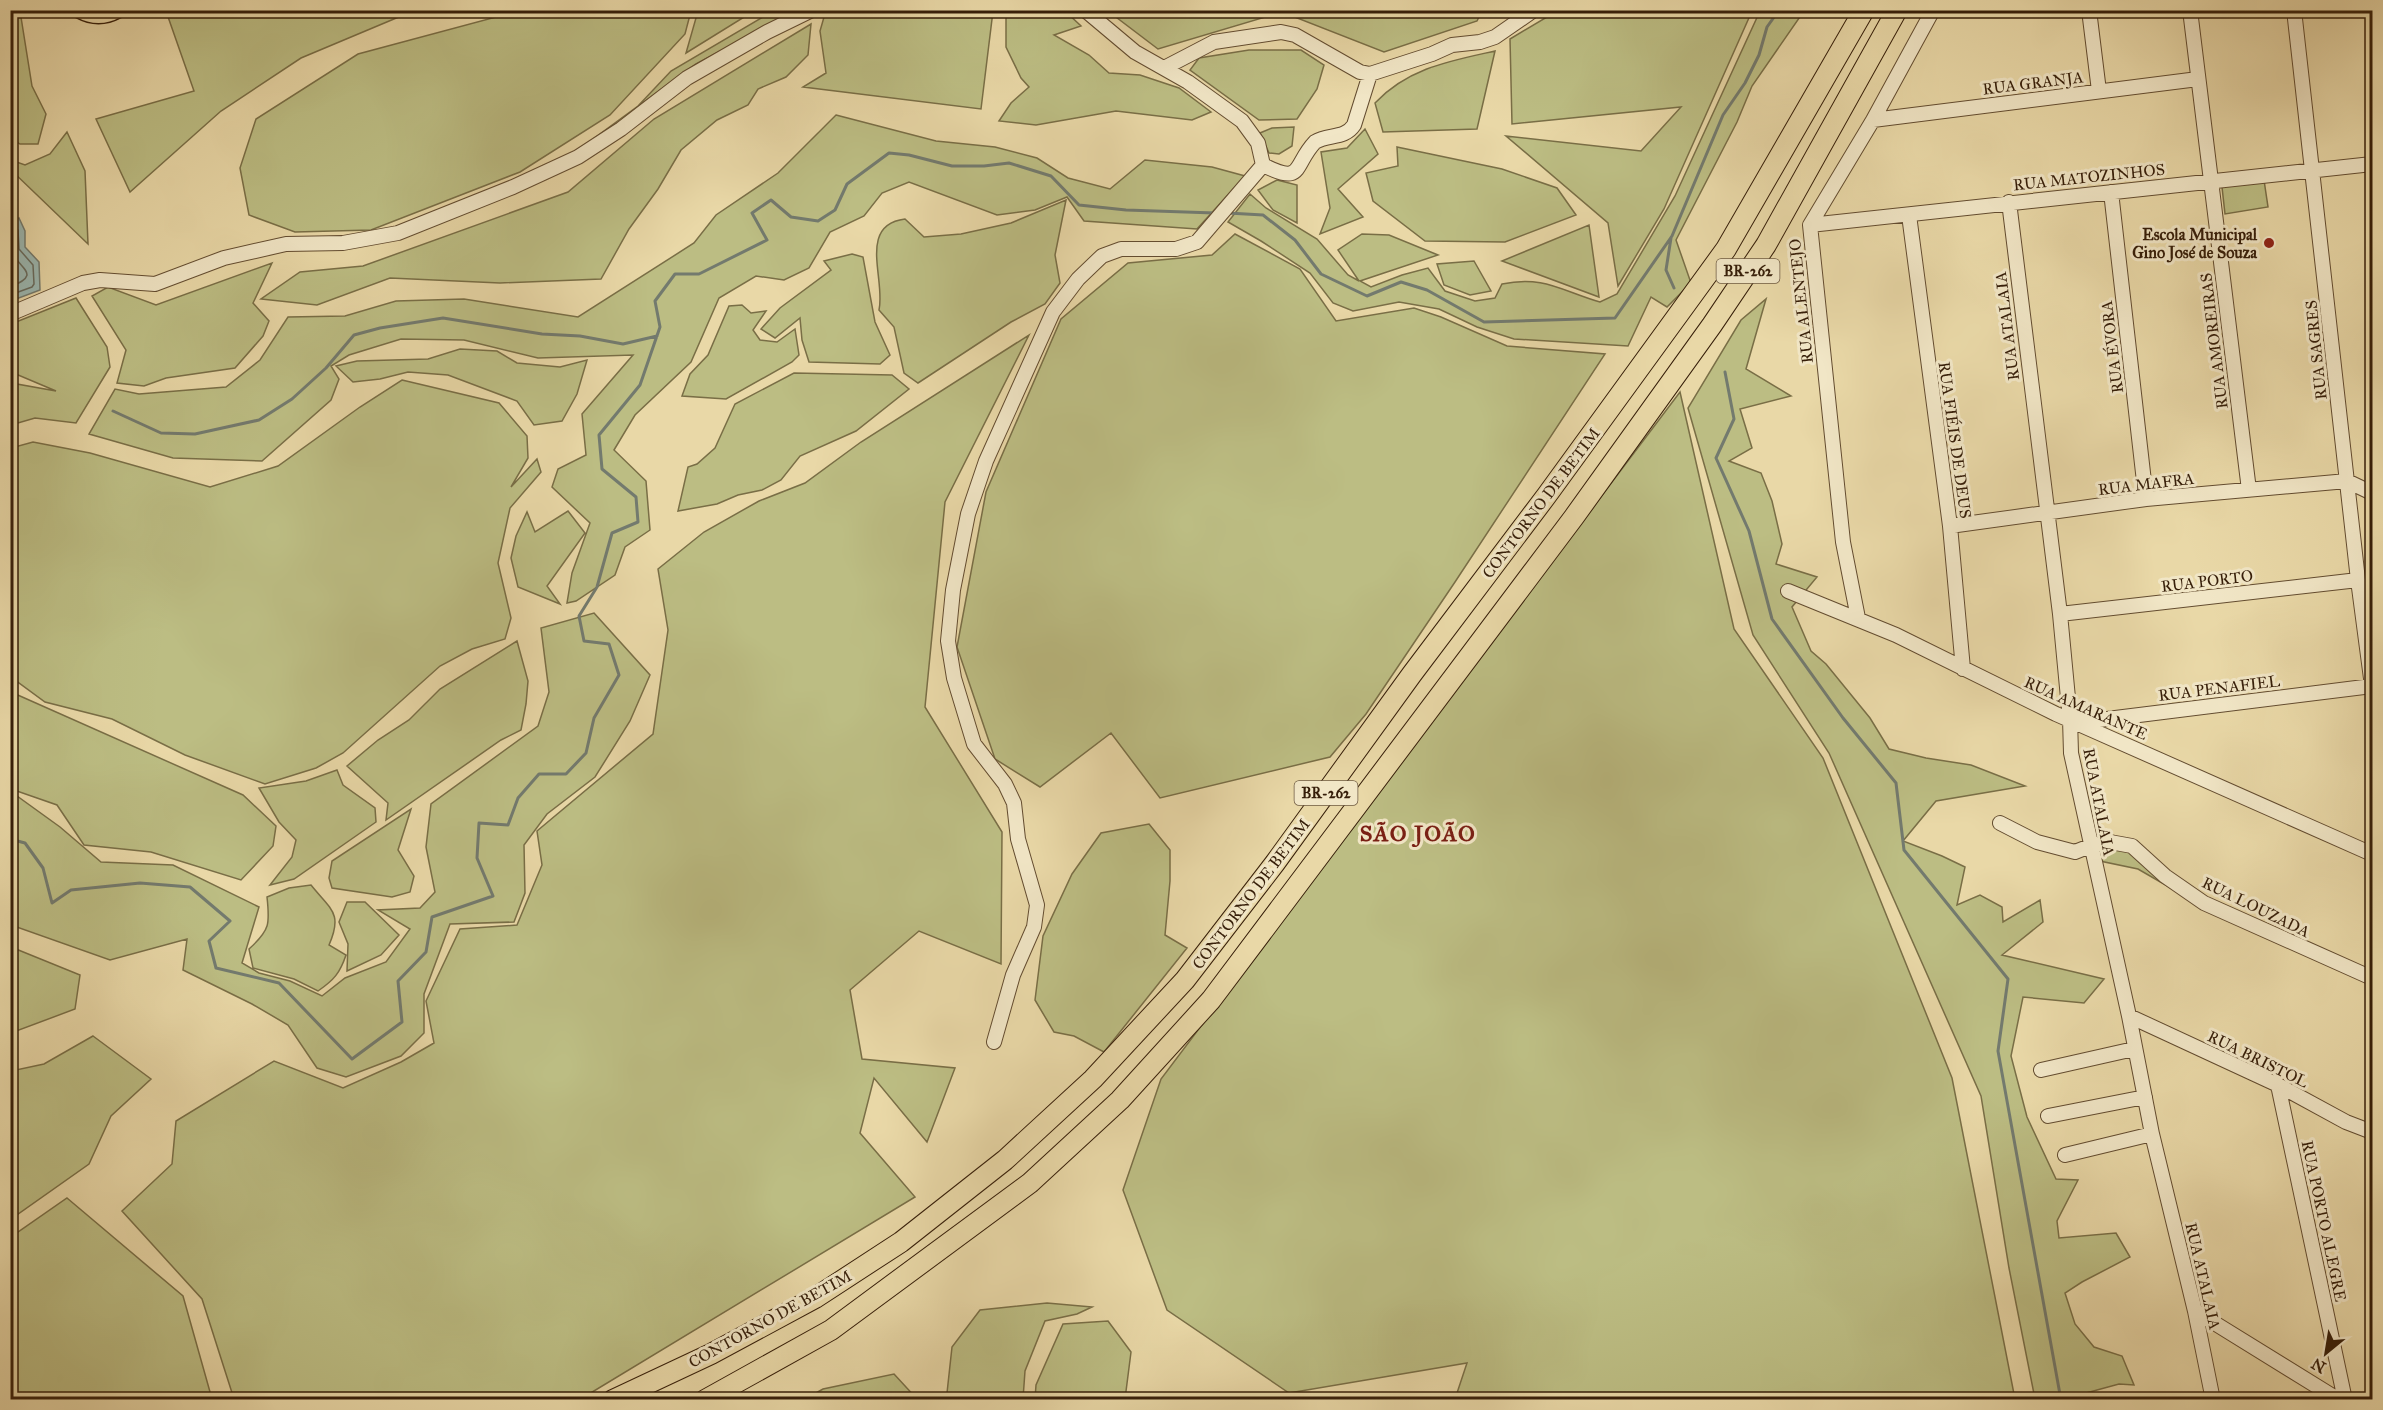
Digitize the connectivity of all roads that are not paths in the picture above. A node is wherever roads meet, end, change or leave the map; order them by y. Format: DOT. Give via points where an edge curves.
graph roads {
  1 [pos="81,10"];
  2 [pos="117,10"];
  3 [pos="812,10"];
  4 [pos="1085,10"];
  5 [pos="1534,10"];
  6 [pos="1864,10"];
  7 [pos="1897,10"];
  8 [pos="1933,10"];
  9 [pos="2089,10"];
  10 [pos="2190,10"];
  11 [pos="2294,10"];
  12 [pos="1164,68"];
  13 [pos="1370,74"];
  14 [pos="2198,79"];
  15 [pos="2099,91"];
  16 [pos="1873,120"];
  17 [pos="2373,164"];
  18 [pos="1263,165"];
  19 [pos="2312,172"];
  20 [pos="2212,180"];
  21 [pos="2111,192"];
  22 [pos="2009,202"];
  23 [pos="1909,215"];
  24 [pos="1810,225"];
  25 [pos="10,314"];
  26 [pos="2347,481"];
  27 [pos="2249,490"];
  28 [pos="2373,493"];
  29 [pos="2146,499"];
  30 [pos="2046,513"];
  31 [pos="1950,526"];
  32 [pos="2358,580"];
  33 [pos="1788,591"];
  34 [pos="2060,614"];
  35 [pos="1858,618"];
  36 [pos="1963,669"];
  37 [pos="2373,686"];
  38 [pos="2070,719"];
  39 [pos="2000,823"];
  40 [pos="2090,846"];
  41 [pos="2373,854"];
  42 [pos="2373,978"];
  43 [pos="2129,1016"];
  44 [pos="994,1042"];
  45 [pos="2134,1049"];
  46 [pos="2041,1070"];
  47 [pos="2278,1085"];
  48 [pos="2145,1097"];
  49 [pos="2048,1116"];
  50 [pos="2373,1131"];
  51 [pos="2152,1134"];
  52 [pos="2065,1155"];
  53 [pos="2195,1311"];
  54 [pos="613,1400"];
  55 [pos="705,1400"];
  56 [pos="2213,1400"];
  57 [pos="2339,1400"];
  58 [pos="2345,1400"];
  1 -- 2 [label="main road" via="96,16"];
  3 -- 25 [label="street" via="687,78 578,157 513,188 398,233 344,243 286,244 224,258 155,284 108,280 83,283"];
  4 -- 12 [label="street" via="1135,52"];
  5 -- 13 [label="street" via="1495,37 1452,45"];
  6 -- 54 [label="highway, CONTORNO DE BETIM / BR-262" via="1726,249 1561,477 1185,980 1093,1079 1005,1160 901,1242 805,1304"];
  7 -- 55 [label="highway, CONTORNO DE BETIM / BR-262" via="1766,245 1712,325 1560,536 1211,1000 1120,1100 1030,1183 831,1330"];
  8 -- 16 [label="street, RUA ALENTEJO"];
  9 -- 15 [label="street"];
  10 -- 14 [label="street, RUA AMOREIRAS"];
  11 -- 19 [label="street, RUA SAGRES"];
  12 -- 13 [label="street" via="1214,42 1281,32 1295,35"];
  12 -- 18 [label="street" via="1242,121 1258,142"];
  13 -- 18 [label="street" via="1351,130 1315,142 1293,173 1285,174"];
  14 -- 15 [label="street, RUA GRANJA"];
  14 -- 20 [label="street, RUA AMOREIRAS"];
  15 -- 16 [label="street, RUA GRANJA"];
  16 -- 24 [label="street, RUA ALENTEJO"];
  17 -- 19 [label="street, RUA MATOZINHOS"];
  18 -- 44 [label="street" via="1197,242 1176,249 1121,249 1102,256 1078,279 1053,312 986,461 968,514 948,641 954,678 974,744 1005,784 1014,803 1018,839 1037,905 1035,927 1013,975"];
  19 -- 20 [label="street, RUA MATOZINHOS"];
  19 -- 26 [label="street, RUA SAGRES"];
  20 -- 21 [label="street, RUA MATOZINHOS"];
  20 -- 27 [label="street, RUA AMOREIRAS"];
  21 -- 22 [label="street, RUA MATOZINHOS"];
  21 -- 29 [label="street, RUA ÉVORA"];
  22 -- 23 [label="street, RUA MATOZINHOS"];
  22 -- 30 [label="street, RUA ATALAIA"];
  23 -- 24 [label="street, RUA MATOZINHOS"];
  23 -- 31 [label="street, RUA FIÉIS DE DEUS"];
  24 -- 35 [label="street, RUA ALENTEJO" via="1843,542"];
  26 -- 27 [label="street, RUA MAFRA"];
  26 -- 28 [label="street"];
  26 -- 32 [label="street, RUA SAGRES"];
  27 -- 29 [label="street, RUA MAFRA"];
  29 -- 30 [label="street, RUA MAFRA"];
  30 -- 31 [label="street, RUA MAFRA"];
  30 -- 34 [label="street, RUA ATALAIA"];
  31 -- 36 [label="street, RUA FIÉIS DE DEUS"];
  32 -- 34 [label="street, RUA PORTO"];
  32 -- 37 [label="street, RUA SAGRES"];
  33 -- 35 [label="street, RUA AMARANTE"];
  34 -- 38 [label="street, RUA ATALAIA"];
  35 -- 36 [label="street, RUA AMARANTE"];
  36 -- 38 [label="street, RUA AMARANTE"];
  37 -- 38 [label="street, RUA PENAFIEL" via="2091,721"];
  38 -- 40 [label="street, RUA ATALAIA" via="2071,753"];
  38 -- 41 [label="street, RUA AMARANTE"];
  39 -- 40 [label="street, RUA LOUZADA" via="2037,842 2075,852"];
  40 -- 42 [label="street, RUA LOUZADA" via="2110,842 2132,846 2165,876 2204,903"];
  40 -- 43 [label="street, RUA ATALAIA"];
  43 -- 45 [label="street, RUA ATALAIA"];
  43 -- 47 [label="street, RUA BRISTOL"];
  45 -- 46 [label="street"];
  45 -- 48 [label="street, RUA ATALAIA"];
  47 -- 50 [label="street, RUA BRISTOL" via="2346,1122"];
  47 -- 58 [label="street, RUA PORTO ALEGRE"];
  48 -- 49 [label="street"];
  48 -- 51 [label="street, RUA ATALAIA"];
  51 -- 52 [label="street"];
  51 -- 53 [label="street, RUA ATALAIA"];
  53 -- 56 [label="street, RUA ATALAIA"];
  53 -- 57 [label="street"];
}
